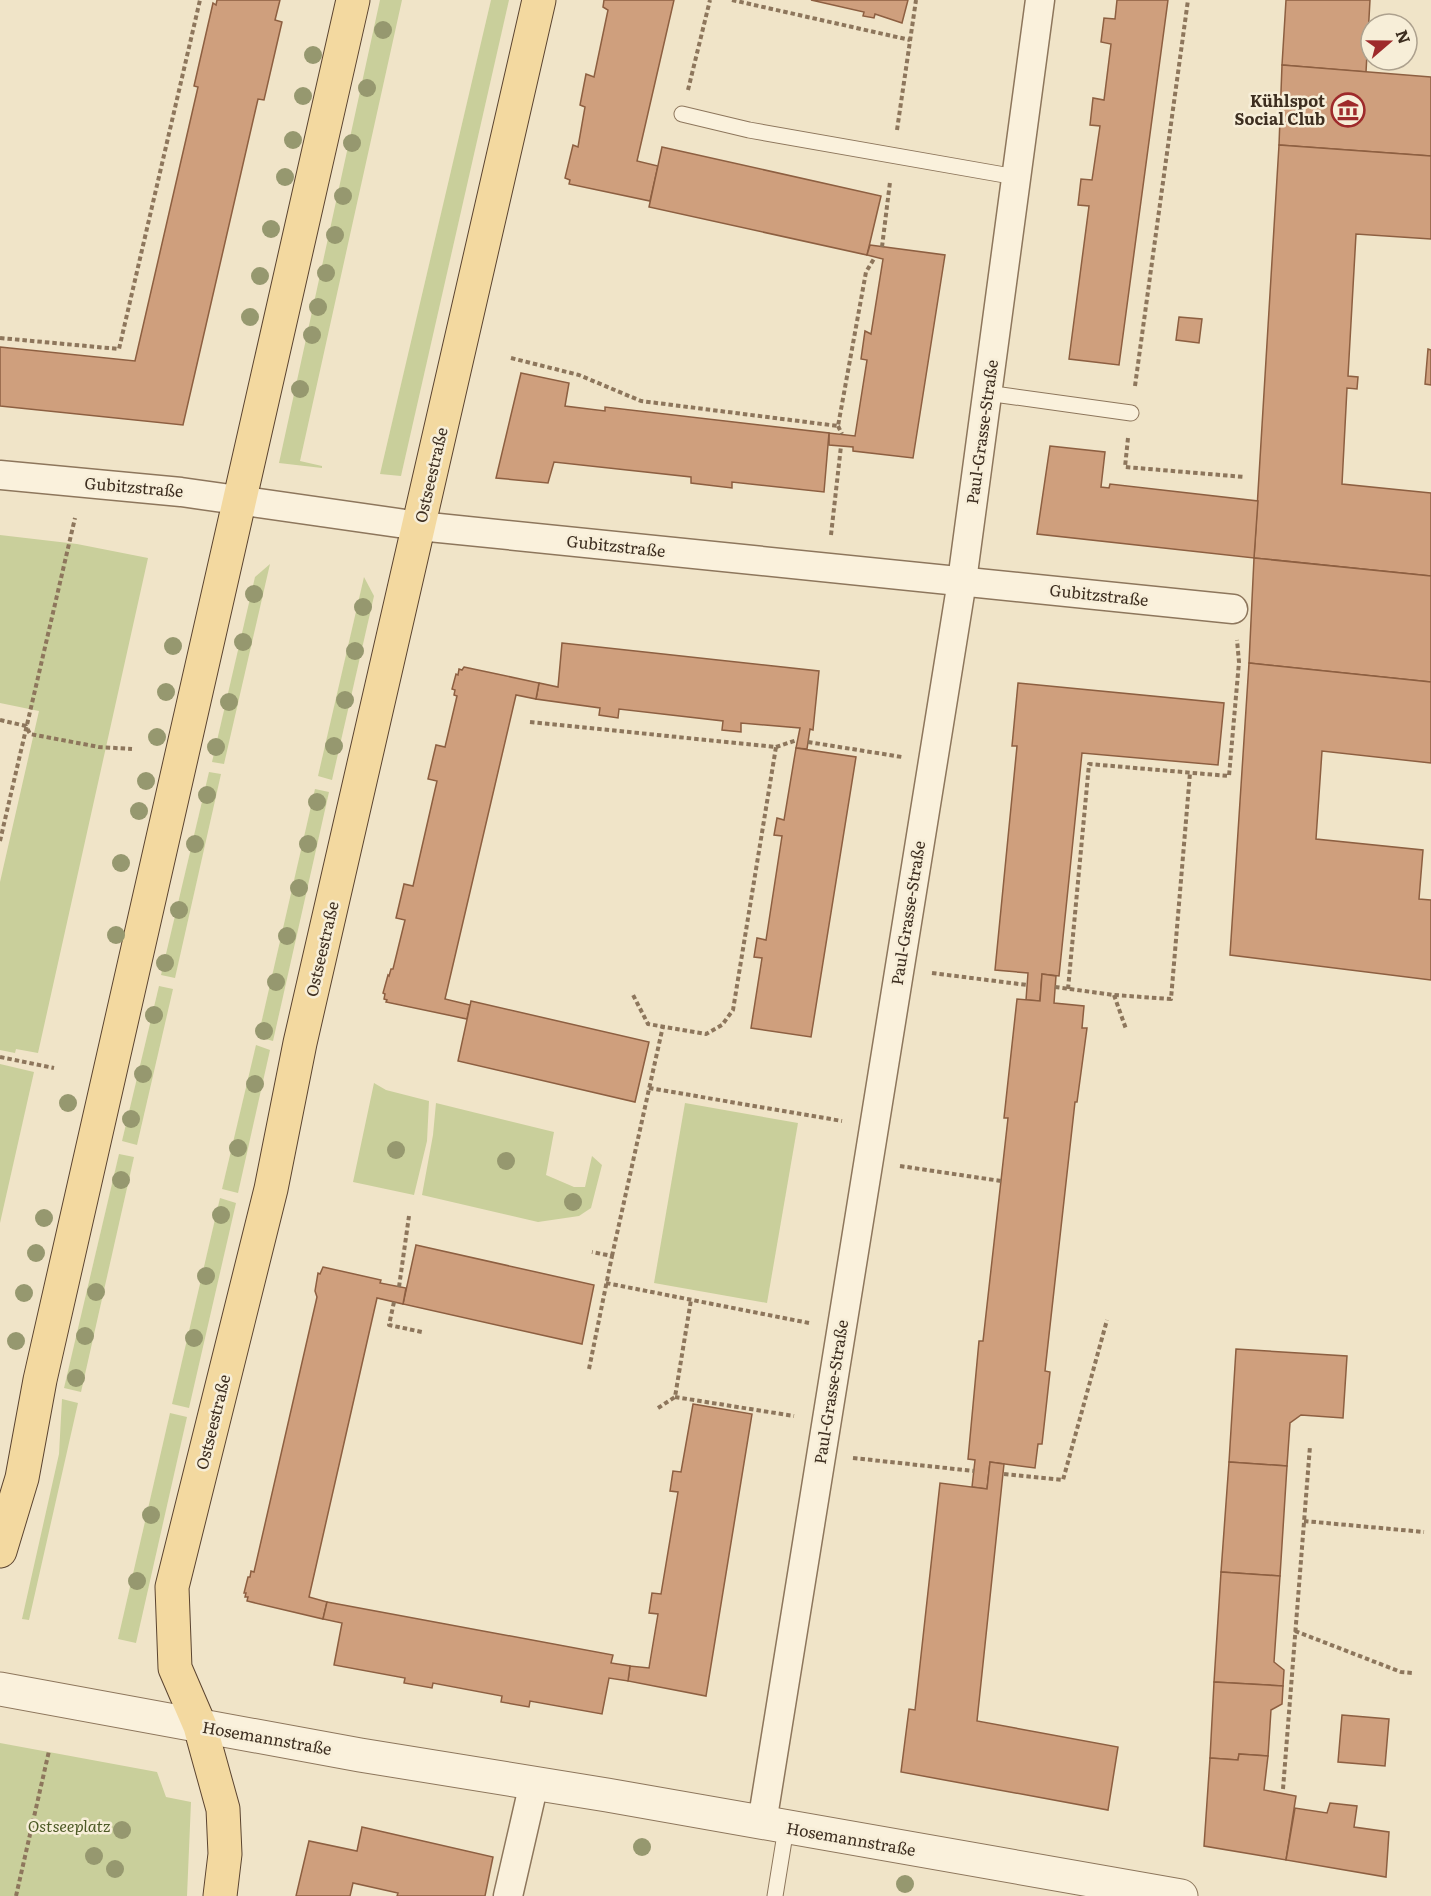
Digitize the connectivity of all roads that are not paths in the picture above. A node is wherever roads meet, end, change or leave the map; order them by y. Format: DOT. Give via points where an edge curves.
graph roads {
  1 [pos="353,0"];
  2 [pos="539,0"];
  3 [pos="1040,0"];
  4 [pos="682,114"];
  5 [pos="1016,177"];
  6 [pos="987,393"];
  7 [pos="1131,413"];
  8 [pos="0,475"];
  9 [pos="240,500"];
  10 [pos="419,526"];
  11 [pos="962,581"];
  12 [pos="1233,609"];
  13 [pos="0,1551"];
  14 [pos="0,1689"];
  15 [pos="200,1725"];
  16 [pos="534,1783"];
  17 [pos="774,1825"];
  18 [pos="1174,1895"];
  19 [pos="220,1896"];
  20 [pos="508,1896"];
  21 [pos="775,1896"];
  1 -- 9 [label="main road"];
  2 -- 10 [label="main road, Ostseestraße"];
  3 -- 5 [label="street, Paul-Grasse-Straße"];
  4 -- 5 [label="lane" via="749,130"];
  5 -- 6 [label="street, Paul-Grasse-Straße"];
  6 -- 7 [label="lane"];
  6 -- 11 [label="street, Paul-Grasse-Straße"];
  8 -- 9 [label="street, Gubitzstraße"];
  9 -- 10 [label="street, Gubitzstraße"];
  9 -- 13 [label="main road" via="40,1380 22,1478"];
  10 -- 11 [label="street, Gubitzstraße"];
  10 -- 15 [label="main road, Ostseestraße" via="298,1051 271,1189 172,1587 175,1668"];
  11 -- 12 [label="street, Gubitzstraße"];
  11 -- 17 [label="street, Paul-Grasse-Straße"];
  14 -- 15 [label="street, Hosemannstraße"];
  15 -- 16 [label="street, Hosemannstraße"];
  15 -- 19 [label="main road, Ostseestraße" via="223,1809 225,1854"];
  16 -- 17 [label="street, Hosemannstraße"];
  16 -- 20 [label="street"];
  17 -- 18 [label="street, Hosemannstraße"];
  17 -- 21 [label="lane"];
}
